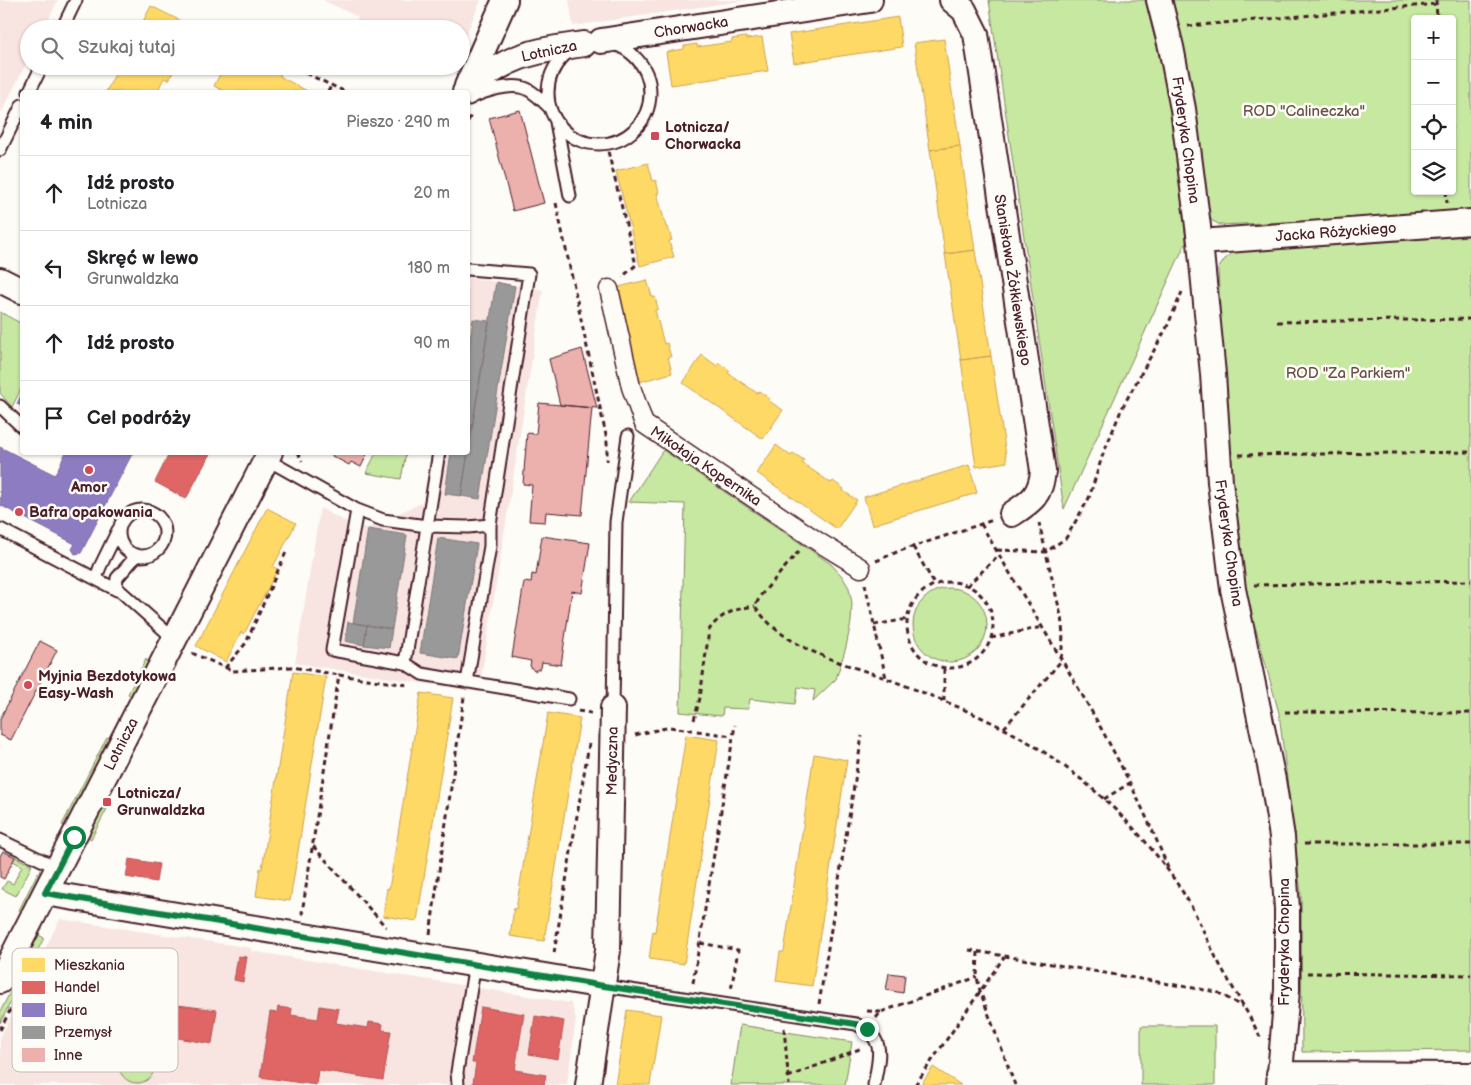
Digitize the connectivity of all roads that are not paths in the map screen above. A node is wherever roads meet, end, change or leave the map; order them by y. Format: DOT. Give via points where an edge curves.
graph roads {
  1 [pos="76,0"];
  2 [pos="505,0"];
  3 [pos="870,0"];
  4 [pos="952,0"];
  5 [pos="1159,0"];
  6 [pos="66,20"];
  7 [pos="593,42"];
  8 [pos="38,75"];
  9 [pos="30,90"];
  10 [pos="470,91"];
  11 [pos="470,95"];
  12 [pos="470,98"];
  13 [pos="549,107"];
  14 [pos="20,109"];
  15 [pos="555,120"];
  16 [pos="0,150"];
  17 [pos="570,196"];
  18 [pos="1471,222"];
  19 [pos="1201,252"];
  20 [pos="470,269"];
  21 [pos="0,280"];
  22 [pos="609,289"];
  23 [pos="20,290"];
  24 [pos="0,406"];
  25 [pos="20,425"];
  26 [pos="628,436"];
  27 [pos="439,455"];
  28 [pos="268,456"];
  29 [pos="357,510"];
  30 [pos="1012,514"];
  31 [pos="490,525"];
  32 [pos="427,526"];
  33 [pos="119,528"];
  34 [pos="0,529"];
  35 [pos="137,555"];
  36 [pos="861,568"];
  37 [pos="96,578"];
  38 [pos="117,590"];
  39 [pos="182,646"];
  40 [pos="405,663"];
  41 [pos="466,688"];
  42 [pos="569,699"];
  43 [pos="603,711"];
  44 [pos="0,840"];
  45 [pos="58,868"];
  46 [pos="45,893"];
  47 [pos="17,948"];
  48 [pos="12,958"];
  49 [pos="475,964"];
  50 [pos="0,981"];
  51 [pos="604,986"];
  52 [pos="1471,1075"];
  53 [pos="1278,1079"];
  54 [pos="458,1085"];
  55 [pos="588,1085"];
  56 [pos="874,1085"];
  1 -- 6 [label="lane"];
  2 -- 10 [label="street"];
  3 -- 7 [label="street, Chorwacka"];
  4 -- 30 [label="street, Stanisława Żółkiewskiego" via="964,10 976,34 1043,471 1042,484 1032,499"];
  5 -- 19 [label="street, Fryderyka Chopina" via="1184,109"];
  7 -- 11 [label="street, Lotnicza" via="529,53 507,61 490,71"];
  7 -- 13 [label="lane" via="569,50 559,60 549,79"];
  7 -- 15 [label="lane" via="623,48 642,66 650,91 645,114 627,135 595,144 564,131"];
  8 -- 9 [label="lane"];
  12 -- 13 [label="lane" via="494,89 526,88"];
  13 -- 15 [label="lane"];
  14 -- 16 [label="lane"];
  15 -- 17 [label="lane"];
  18 -- 19 [label="street, Jacka Różyckiego"];
  19 -- 53 [label="street, Fryderyka Chopina" via="1220,482 1233,589 1282,837 1287,909 1287,990"];
  20 -- 31 [label="lane" via="529,274"];
  21 -- 23 [label="street"];
  22 -- 36 [label="street, Mikołaja Kopernika" via="631,387 644,424"];
  24 -- 25 [label="lane"];
  26 -- 43 [label="lane, Medyczna" via="616,522"];
  27 -- 32 [label="lane"];
  28 -- 29 [label="lane"];
  28 -- 39 [label="street, Lotnicza"];
  29 -- 32 [label="lane" via="384,520"];
  29 -- 40 [label="lane" via="332,650"];
  31 -- 32 [label="lane"];
  31 -- 41 [label="lane" via="490,546"];
  32 -- 40 [label="lane"];
  33 -- 35 [label="lane" via="122,546"];
  33 -- 35 [label="lane" via="125,516 137,510 150,511 161,520 165,533 161,546 150,554"];
  33 -- 37 [label="lane"];
  34 -- 37 [label="lane"];
  35 -- 38 [label="lane" via="117,578"];
  37 -- 38 [label="lane"];
  38 -- 39 [label="lane"];
  39 -- 45 [label="street, Lotnicza"];
  40 -- 41 [label="lane" via="422,674"];
  41 -- 42 [label="lane"];
  43 -- 51 [label="street, Medyczna" via="608,950"];
  44 -- 45 [label="lane"];
  45 -- 46 [label="street, Lotnicza"];
  46 -- 47 [label="street, Lotnicza"];
  46 -- 49 [label="street"];
  48 -- 50 [label="street, Lotnicza"];
  49 -- 51 [label="street"];
  49 -- 54 [label="lane" via="457,1072"];
  51 -- 55 [label="street, Medyczna"];
  51 -- 56 [label="lane" via="856,1024 871,1032 879,1054"];
  52 -- 53 [label="street"];
}
